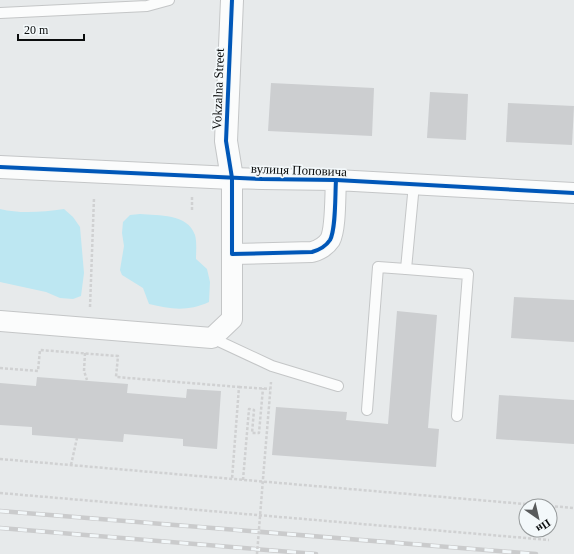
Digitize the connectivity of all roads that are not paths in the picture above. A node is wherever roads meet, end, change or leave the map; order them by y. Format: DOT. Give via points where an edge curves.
graph roads {
  1 [pos="168,0"];
  2 [pos="232,0"];
  3 [pos="0,13"];
  4 [pos="0,166"];
  5 [pos="232,178"];
  6 [pos="336,180"];
  7 [pos="414,184"];
  8 [pos="574,193"];
  9 [pos="232,254"];
  10 [pos="406,269"];
  11 [pos="0,321"];
  12 [pos="212,338"];
  13 [pos="338,386"];
  14 [pos="367,410"];
  15 [pos="457,416"];
  1 -- 3 [label="lane" via="147,6"];
  2 -- 5 [label="street, Vokzalna Street" via="226,142"];
  4 -- 5 [label="street, вулиця Поповича"];
  5 -- 6 [label="street, вулиця Поповича"];
  5 -- 9 [label="street"];
  6 -- 7 [label="street, вулиця Поповича"];
  6 -- 9 [label="street" via="333,230 329,241 322,248 312,252"];
  7 -- 8 [label="street, вулиця Поповича"];
  7 -- 10 [label="lane"];
  9 -- 12 [label="street" via="232,319"];
  10 -- 14 [label="lane" via="378,267"];
  10 -- 15 [label="lane" via="468,274"];
  11 -- 12 [label="street"];
  12 -- 13 [label="lane" via="272,366"];
}
